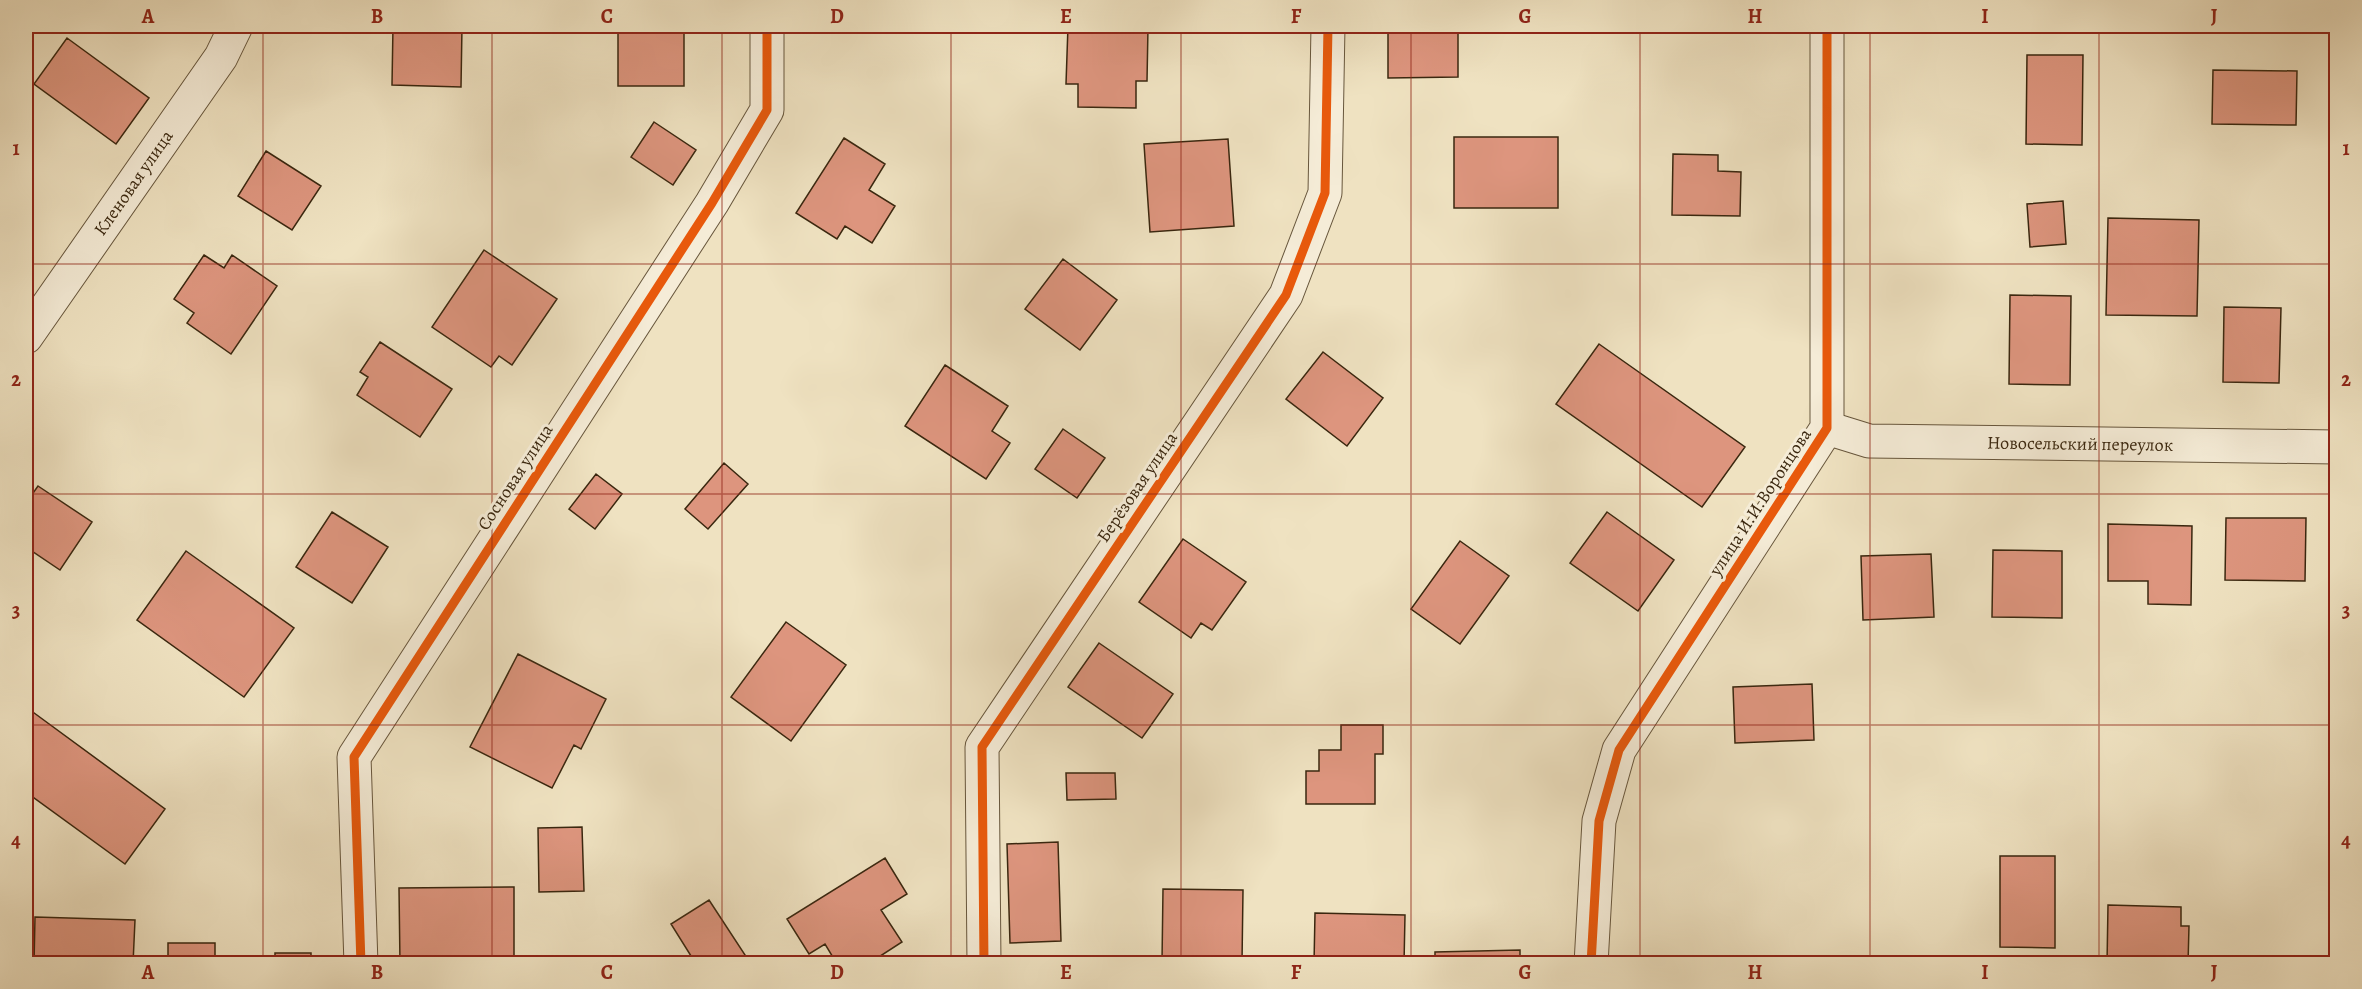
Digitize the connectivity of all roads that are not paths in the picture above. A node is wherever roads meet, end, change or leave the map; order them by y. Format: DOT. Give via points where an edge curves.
graph roads {
  1 [pos="236,26"];
  2 [pos="767,26"];
  3 [pos="1328,26"];
  4 [pos="1827,26"];
  5 [pos="26,338"];
  6 [pos="1827,428"];
  7 [pos="2337,447"];
  8 [pos="361,963"];
  9 [pos="984,963"];
  10 [pos="1591,963"];
  1 -- 5 [label="street, Кленовая улица" via="221,57"];
  2 -- 8 [label="street, Сосновая улица" via="767,110 712,203 354,757"];
  3 -- 9 [label="street, Берёзовая улица" via="1325,193 1286,295 982,747"];
  4 -- 6 [label="street, улица И.И.Воронцова"];
  6 -- 7 [label="street, Новосельский переулок" via="1869,441"];
  6 -- 10 [label="street, улица И.И.Воронцова" via="1619,750 1599,821"];
}
